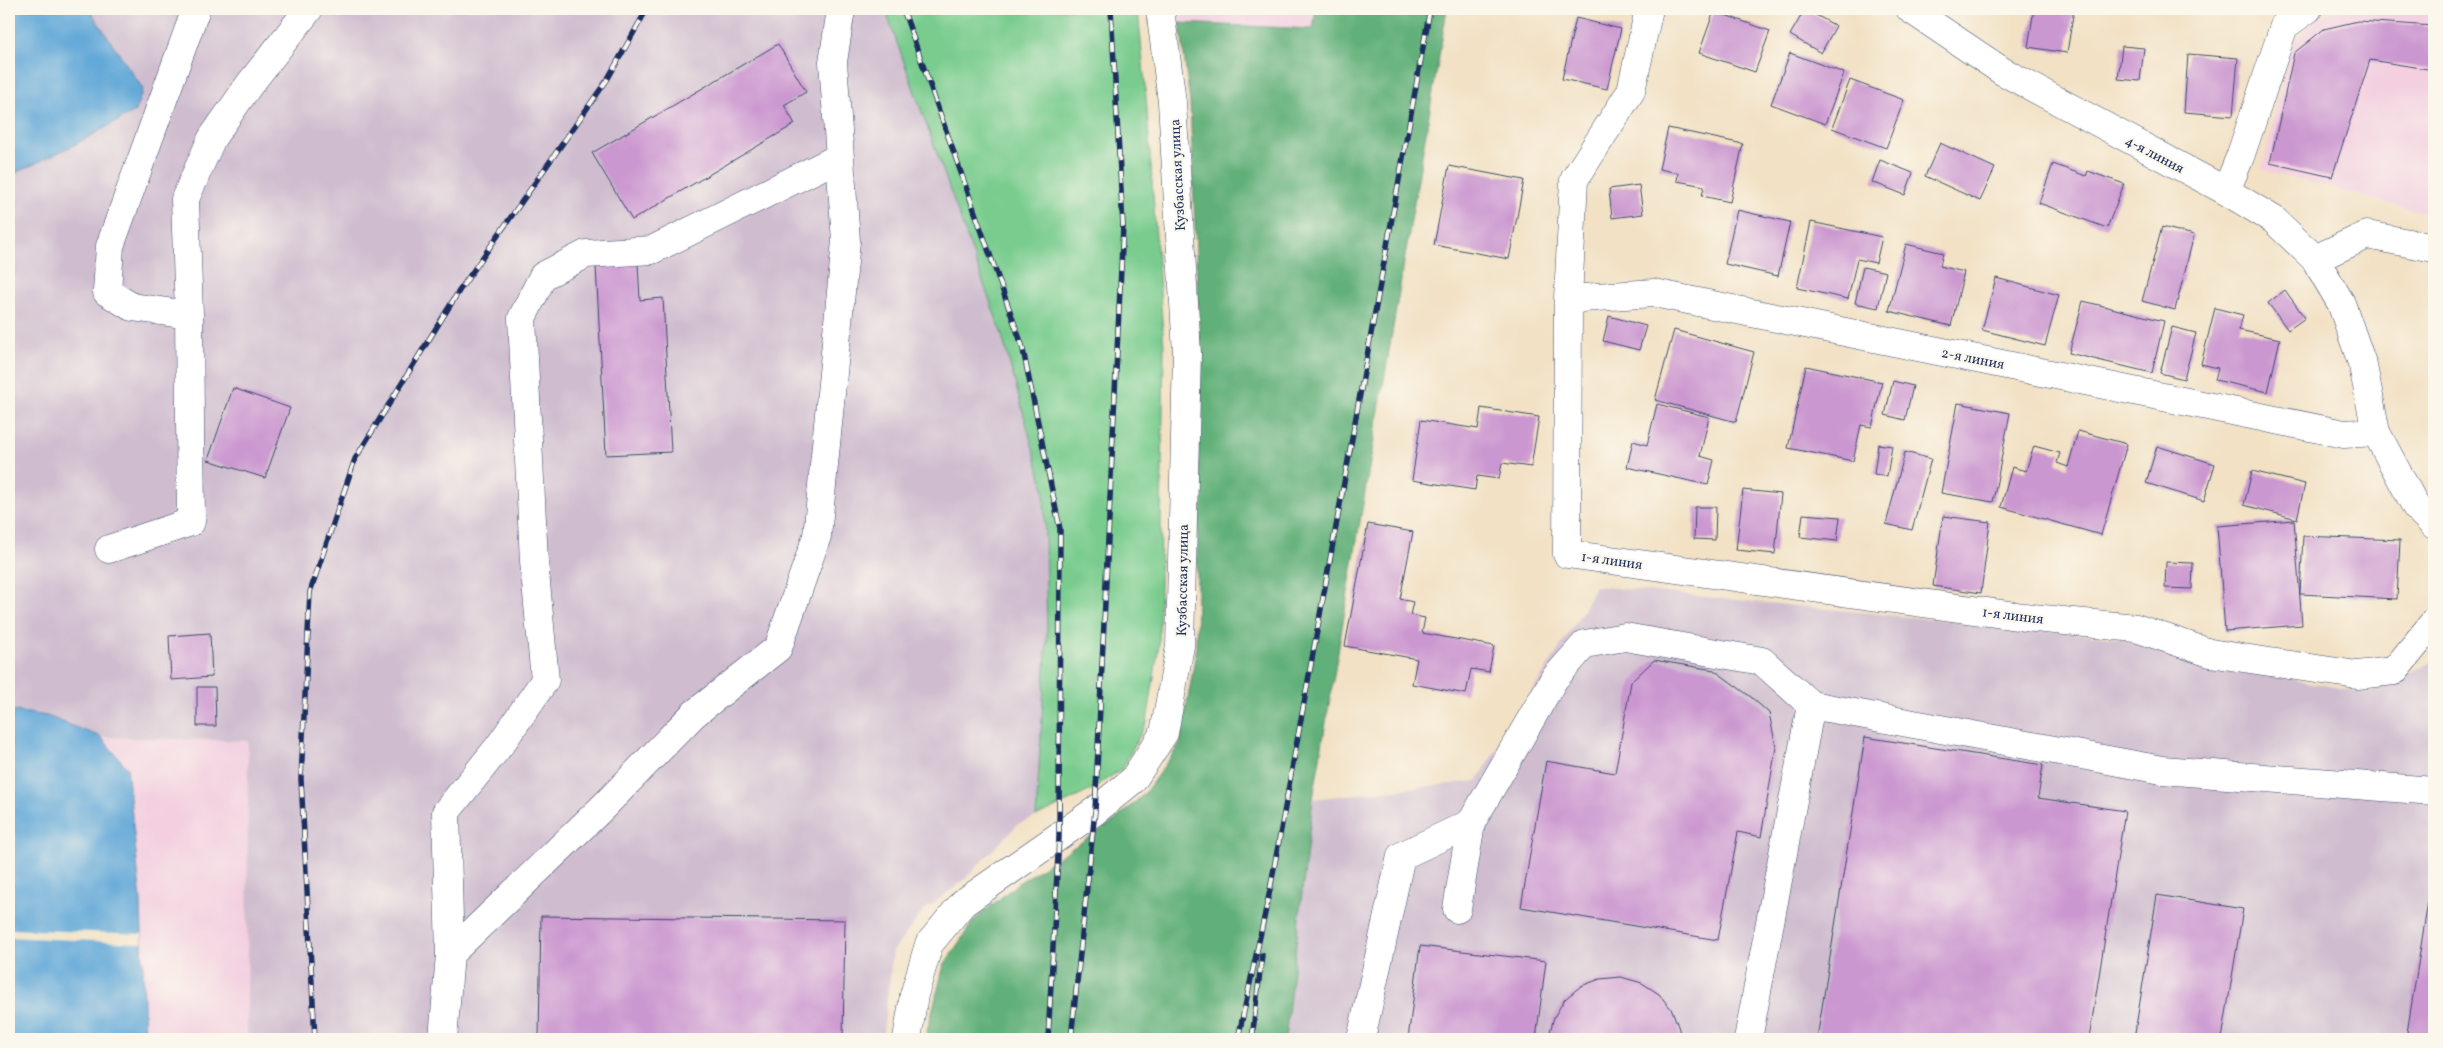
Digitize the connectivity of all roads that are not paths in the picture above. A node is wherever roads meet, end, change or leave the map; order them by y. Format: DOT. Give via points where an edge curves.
graph roads {
  1 [pos="196,9"];
  2 [pos="309,9"];
  3 [pos="841,9"];
  4 [pos="1160,9"];
  5 [pos="1649,9"];
  6 [pos="1910,9"];
  7 [pos="2308,9"];
  8 [pos="840,157"];
  9 [pos="2226,191"];
  10 [pos="2434,248"];
  11 [pos="2315,259"];
  12 [pos="1568,299"];
  13 [pos="189,315"];
  14 [pos="2376,432"];
  15 [pos="2434,525"];
  16 [pos="109,549"];
  17 [pos="2434,622"];
  18 [pos="1811,705"];
  19 [pos="2434,792"];
  20 [pos="1471,824"];
  21 [pos="1457,909"];
  22 [pos="450,954"];
  23 [pos="443,1039"];
  24 [pos="907,1039"];
  25 [pos="1361,1039"];
  26 [pos="1748,1039"];
  1 -- 13 [label="street" via="110,246 107,292 132,307"];
  2 -- 13 [label="street" via="212,138 185,198"];
  3 -- 8 [label="street" via="833,62"];
  4 -- 24 [label="street, Кузбасская улица" via="1172,102 1187,353 1180,646 1164,734 1133,780 1095,811 963,903 929,944 914,995"];
  5 -- 12 [label="street" via="1631,91 1574,180"];
  6 -- 9 [label="street, 4-я линия" via="2002,71"];
  7 -- 9 [label="street" via="2284,26"];
  8 -- 22 [label="street" via="846,242 817,536 778,648 694,714"];
  8 -- 22 [label="street" via="652,250 586,254 543,276 522,318 534,561 545,680 500,745 446,812"];
  9 -- 11 [label="street, 4-я линия" via="2274,220"];
  10 -- 11 [label="street" via="2367,235"];
  11 -- 14 [label="street, 4-я линия" via="2342,303 2363,366"];
  12 -- 14 [label="street, 2-я линия" via="1654,294 2344,434"];
  12 -- 17 [label="street, 1-я линия" via="1567,554 2024,616 2136,628 2210,653 2357,675 2394,671"];
  13 -- 16 [label="street" via="191,522"];
  14 -- 15 [label="street, 4-я линия" via="2416,507"];
  18 -- 19 [label="street" via="2162,770"];
  18 -- 20 [label="street" via="1762,661 1625,637 1586,644 1554,679"];
  18 -- 26 [label="street"];
  20 -- 21 [label="street"];
  20 -- 25 [label="street" via="1401,856"];
  22 -- 23 [label="street"];
}
